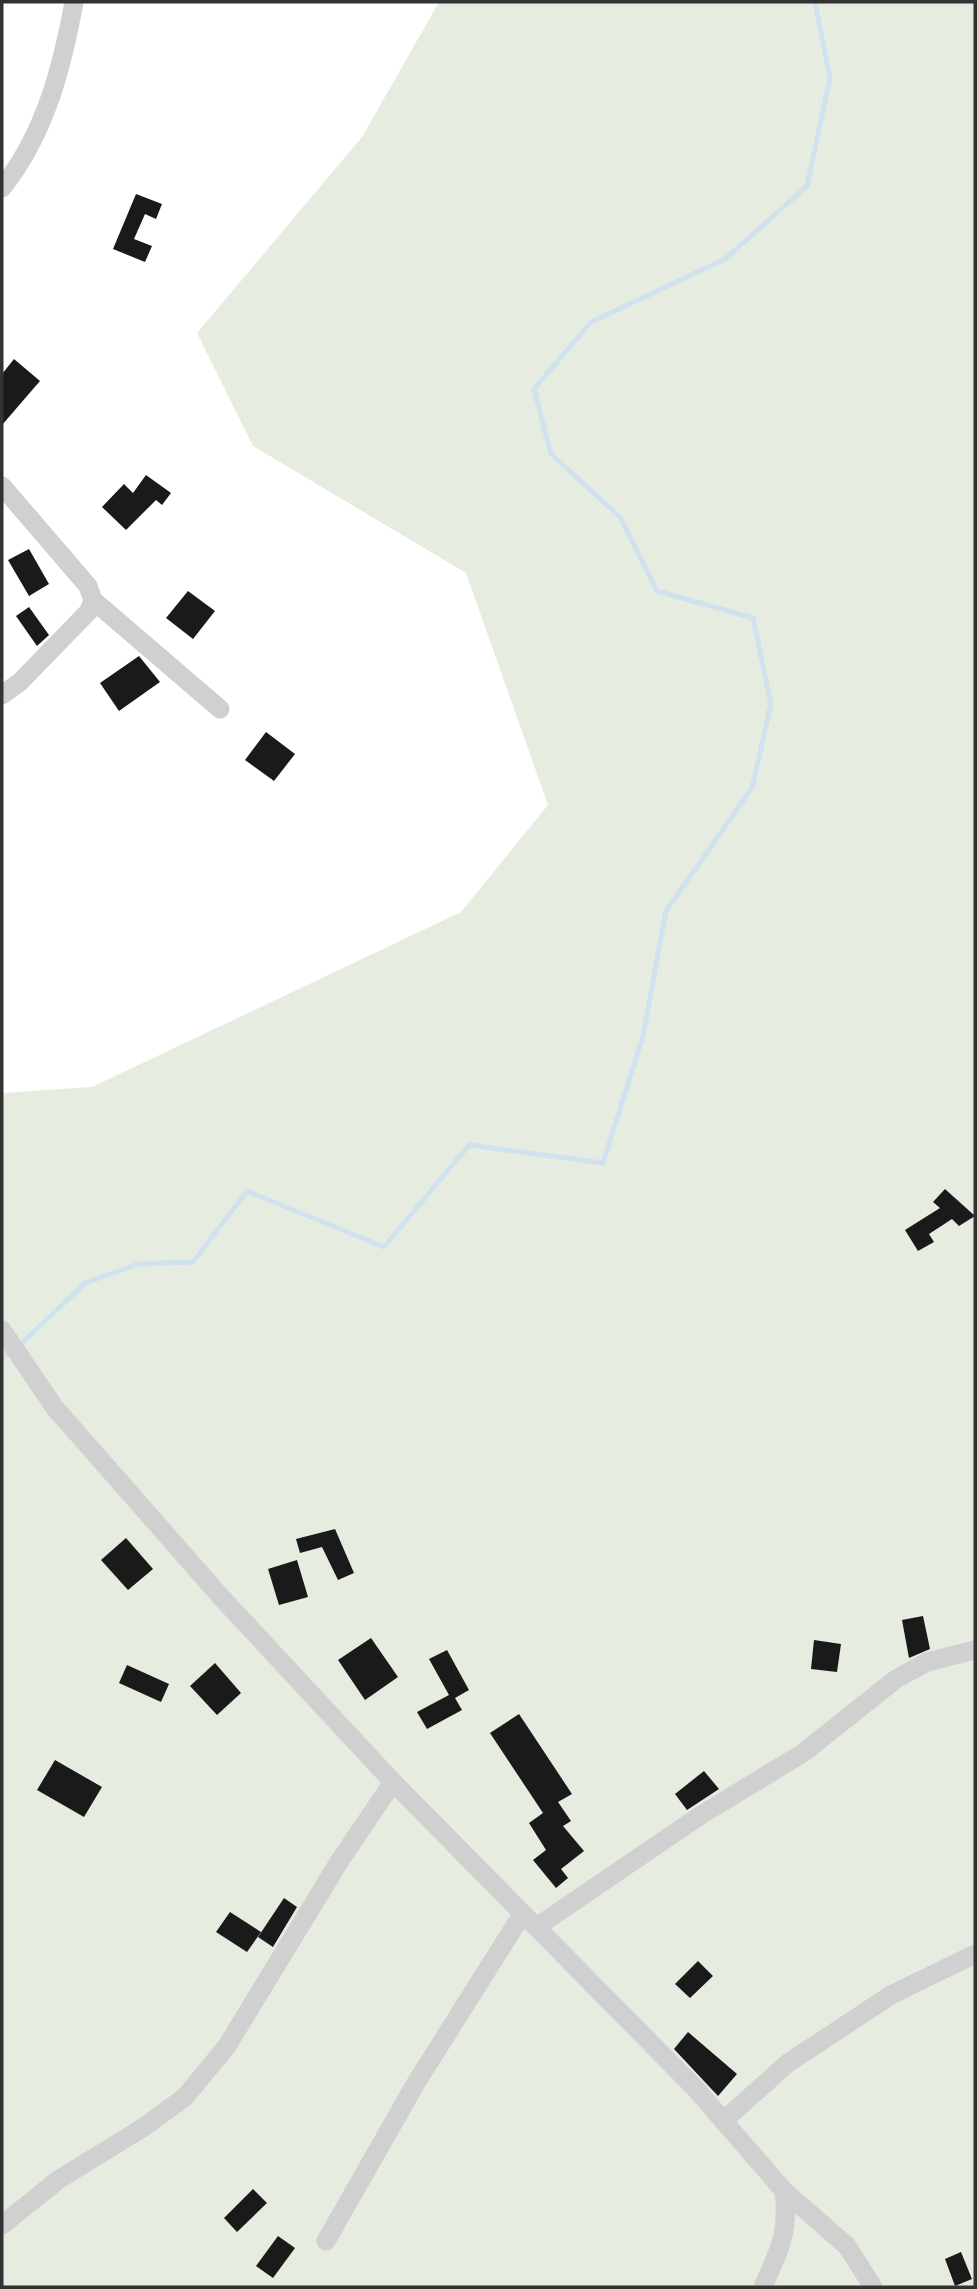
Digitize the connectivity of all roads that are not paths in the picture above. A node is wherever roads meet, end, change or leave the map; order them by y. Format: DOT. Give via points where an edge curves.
graph roads {
  1 [pos="74,2"];
  2 [pos="2,188"];
  3 [pos="2,486"];
  4 [pos="93,600"];
  5 [pos="2,695"];
  6 [pos="220,709"];
  7 [pos="2,1331"];
  8 [pos="975,1650"];
  9 [pos="393,1782"];
  10 [pos="531,1919"];
  11 [pos="975,1954"];
  12 [pos="723,2121"];
  13 [pos="783,2191"];
  14 [pos="2,2225"];
  15 [pos="326,2241"];
  16 [pos="763,2287"];
  17 [pos="873,2287"];
  1 -- 2 [label="street" via="63,64 42,121"];
  3 -- 4 [label="street" via="88,586"];
  4 -- 5 [label="street" via="89,611"];
  4 -- 6 [label="street"];
  7 -- 9 [label="street" via="55,1408 125,1490"];
  8 -- 10 [label="street" via="928,1662 896,1679 803,1753"];
  9 -- 10 [label="street"];
  9 -- 14 [label="street" via="226,2046 185,2097 58,2180"];
  10 -- 12 [label="street"];
  10 -- 15 [label="street" via="416,2083"];
  11 -- 12 [label="street" via="891,1995 788,2063"];
  12 -- 13 [label="street"];
  13 -- 16 [label="street" via="785,2231"];
  13 -- 17 [label="street" via="847,2246"];
}
